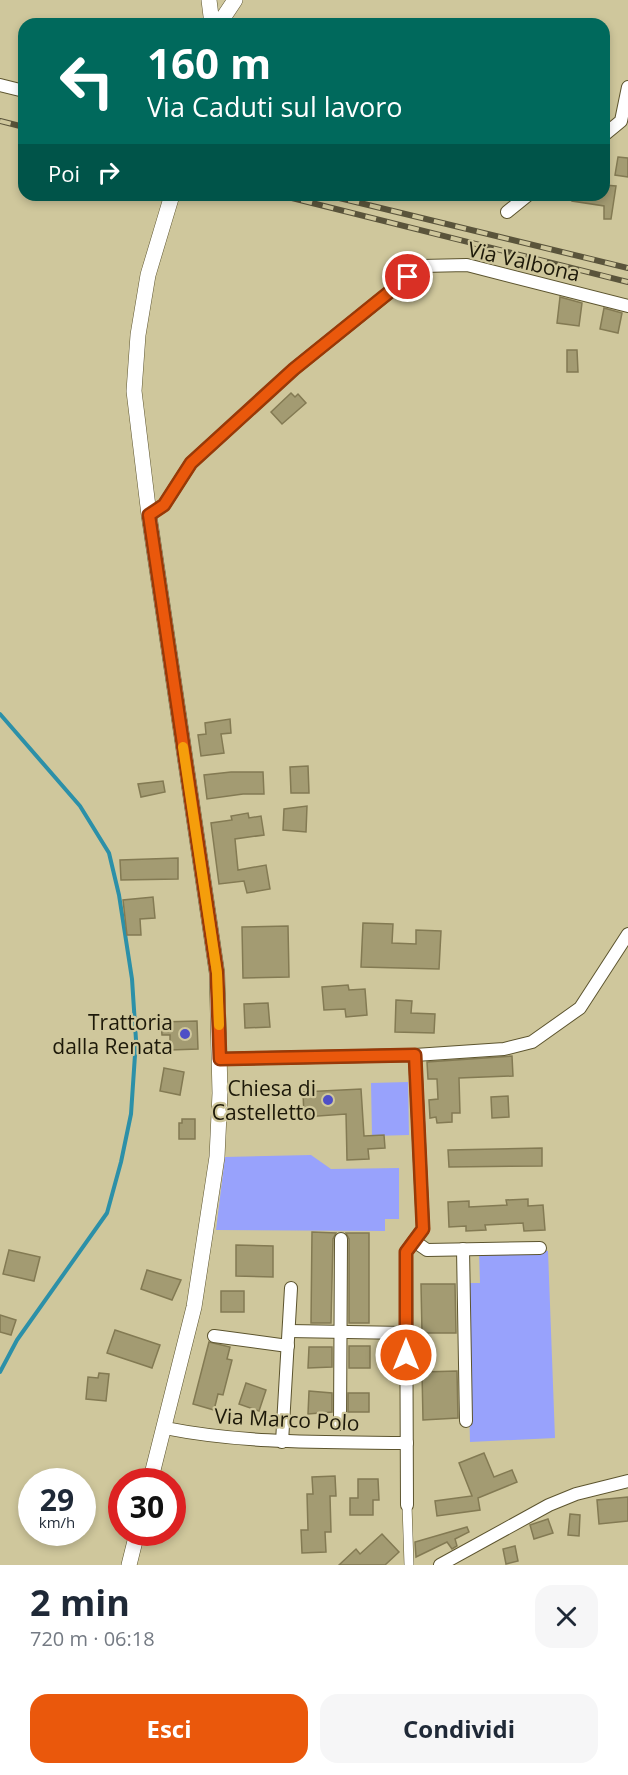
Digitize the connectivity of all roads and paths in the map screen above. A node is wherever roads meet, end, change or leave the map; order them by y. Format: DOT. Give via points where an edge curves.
graph roads {
  1 [pos="209,0"];
  2 [pos="235,0"];
  3 [pos="211,18"];
  4 [pos="223,18"];
  5 [pos="0,85"];
  6 [pos="628,87"];
  7 [pos="18,90"];
  8 [pos="610,130"];
  9 [pos="170,201"];
  10 [pos="521,201"];
  11 [pos="507,212"];
  12 [pos="628,306"];
  13 [pos="149,515"];
  14 [pos="628,934"];
  15 [pos="415,1055"];
  16 [pos="220,1059"];
  17 [pos="341,1239"];
  18 [pos="414,1241"];
  19 [pos="540,1248"];
  20 [pos="463,1249"];
  21 [pos="291,1288"];
  22 [pos="289,1331"];
  23 [pos="340,1332"];
  24 [pos="406,1333"];
  25 [pos="214,1336"];
  26 [pos="288,1346"];
  27 [pos="466,1421"];
  28 [pos="340,1424"];
  29 [pos="165,1428"];
  30 [pos="282,1442"];
  31 [pos="407,1443"];
  32 [pos="154,1468"];
  33 [pos="628,1481"];
  34 [pos="407,1505"];
  35 [pos="133,1546"];
  36 [pos="129,1565"];
  37 [pos="409,1565"];
  38 [pos="440,1565"];
  1 -- 3 [label="street"];
  2 -- 4 [label="street"];
  5 -- 7 [label="street"];
  6 -- 8 [label="street" via="621,121"];
  9 -- 13 [label="street" via="148,275 138,335 135,391"];
  10 -- 11 [label="street"];
  12 -- 13 [label="street, Via Valbona" via="467,265 422,266 294,369 191,463 164,505"];
  13 -- 16 [label="street" via="217,973"];
  14 -- 15 [label="street" via="580,1008 541,1036 504,1049"];
  15 -- 16 [label="street"];
  15 -- 18 [label="street" via="423,1229"];
  16 -- 29 [label="street" via="217,1157 204,1249"];
  17 -- 23 [label="street"];
  18 -- 20 [label="street" via="427,1250"];
  18 -- 24 [label="street" via="406,1252"];
  19 -- 20 [label="street"];
  20 -- 27 [label="street"];
  21 -- 22 [label="street"];
  22 -- 23 [label="street"];
  22 -- 26 [label="street"];
  23 -- 24 [label="street"];
  23 -- 28 [label="street"];
  24 -- 31 [label="street"];
  25 -- 26 [label="street"];
  26 -- 30 [label="street"];
  29 -- 30 [label="street, Via Marco Polo"];
  29 -- 32 [label="street"];
  30 -- 31 [label="street, Via Marco Polo"];
  31 -- 34 [label="street"];
  33 -- 38 [label="street" via="549,1505"];
  34 -- 37 [label="street"];
  35 -- 36 [label="street"];
}
